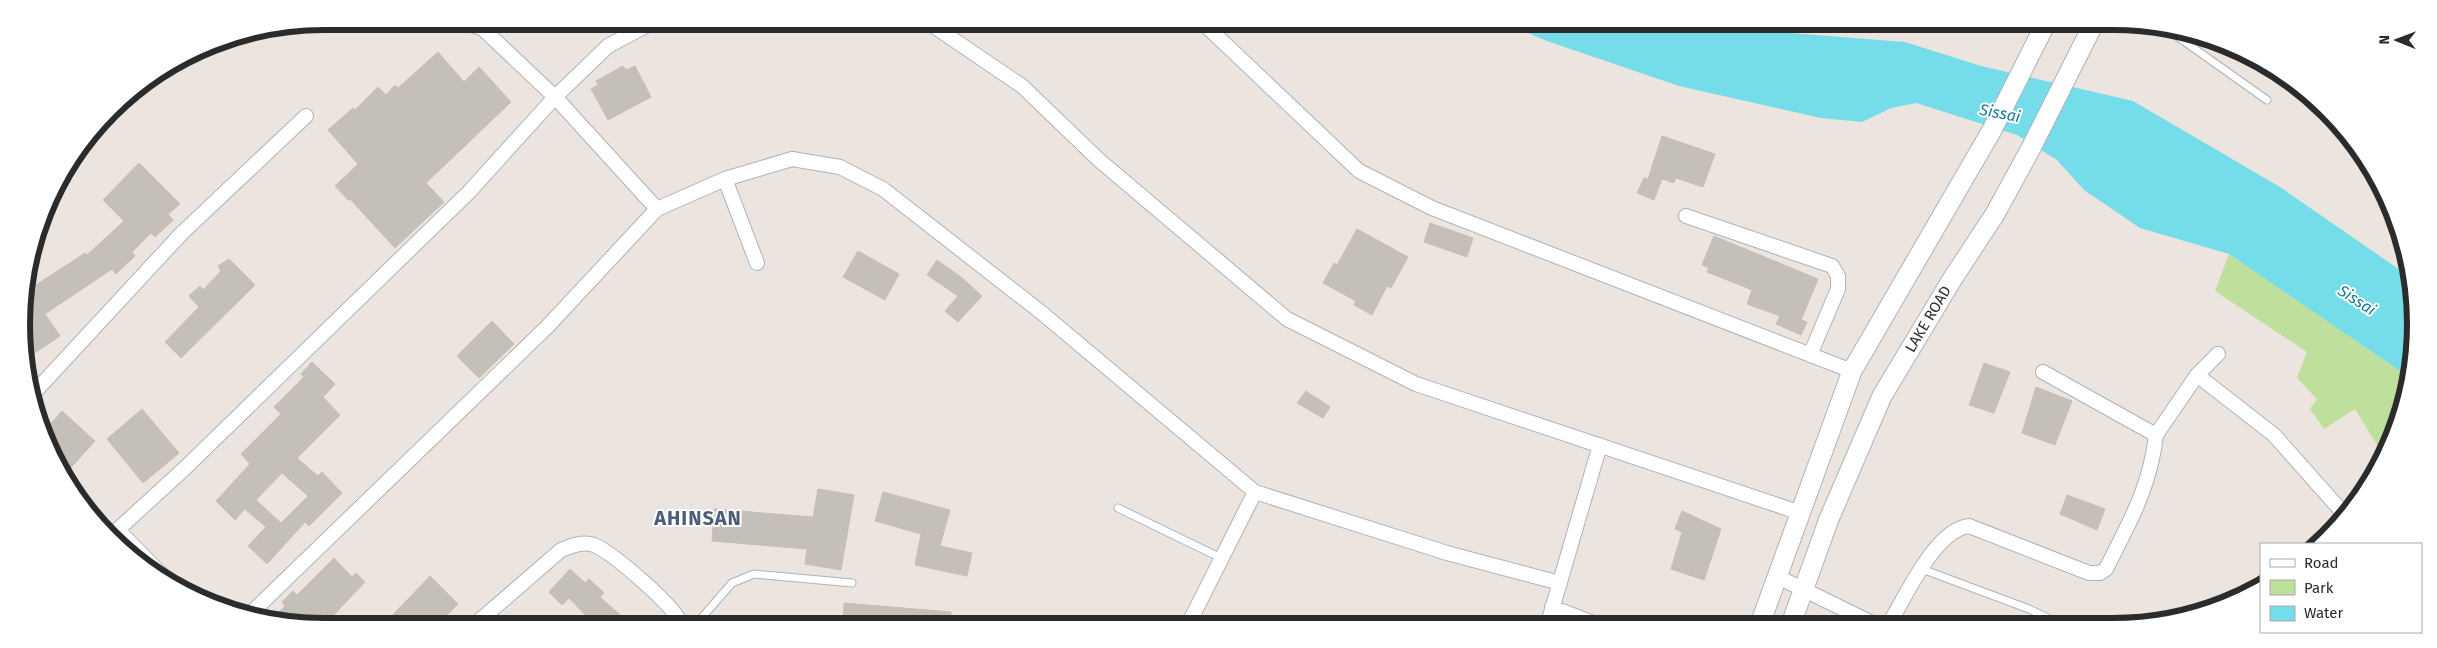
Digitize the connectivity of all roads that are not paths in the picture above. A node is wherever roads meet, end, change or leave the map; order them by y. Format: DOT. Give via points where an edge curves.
graph roads {
  1 [pos="486,30"];
  2 [pos="638,30"];
  3 [pos="939,30"];
  4 [pos="1210,30"];
  5 [pos="2042,30"];
  6 [pos="2090,30"];
  7 [pos="2180,38"];
  8 [pos="555,96"];
  9 [pos="2267,100"];
  10 [pos="306,116"];
  11 [pos="725,179"];
  12 [pos="657,209"];
  13 [pos="1686,216"];
  14 [pos="757,263"];
  15 [pos="2218,354"];
  16 [pos="1810,355"];
  17 [pos="1852,371"];
  18 [pos="2043,372"];
  19 [pos="2197,375"];
  20 [pos="38,389"];
  21 [pos="2156,435"];
  22 [pos="1600,445"];
  23 [pos="1255,492"];
  24 [pos="1118,508"];
  25 [pos="2340,510"];
  26 [pos="1801,513"];
  27 [pos="115,532"];
  28 [pos="1221,558"];
  29 [pos="1922,569"];
  30 [pos="1778,578"];
  31 [pos="852,583"];
  32 [pos="1560,583"];
  33 [pos="1802,589"];
  34 [pos="1552,607"];
  35 [pos="255,609"];
  36 [pos="482,618"];
  37 [pos="676,618"];
  38 [pos="701,618"];
  39 [pos="1191,618"];
  40 [pos="1549,618"];
  41 [pos="1580,618"];
  42 [pos="1762,618"];
  43 [pos="1792,618"];
  44 [pos="1862,618"];
  45 [pos="1893,618"];
  46 [pos="2047,618"];
  1 -- 8 [label="street"];
  2 -- 8 [label="street" via="608,46"];
  3 -- 22 [label="street" via="1022,86 1099,160 1287,319 1416,384"];
  4 -- 16 [label="street" via="1359,172 1432,208"];
  5 -- 17 [label="main road" via="1992,130"];
  6 -- 33 [label="main road, LAKE ROAD" via="1995,214 1882,396"];
  7 -- 9 [label="lane"];
  8 -- 12 [label="street"];
  8 -- 27 [label="street" via="469,192"];
  10 -- 20 [label="street" via="181,234"];
  11 -- 12 [label="street"];
  11 -- 14 [label="street"];
  11 -- 23 [label="street" via="792,159 840,167 883,189 1042,313"];
  12 -- 35 [label="street" via="547,327"];
  13 -- 16 [label="street" via="1832,266 1838,276 1838,289"];
  15 -- 19 [label="street"];
  16 -- 17 [label="street"];
  17 -- 26 [label="main road"];
  18 -- 21 [label="street"];
  19 -- 21 [label="street"];
  19 -- 25 [label="street" via="2274,435"];
  21 -- 29 [label="street" via="2154,456 2141,500 2106,569 2089,573 1969,526 1959,527 1950,533"];
  22 -- 26 [label="street"];
  22 -- 32 [label="street"];
  23 -- 28 [label="street"];
  23 -- 32 [label="street" via="1447,553"];
  24 -- 28 [label="lane"];
  26 -- 30 [label="main road"];
  28 -- 39 [label="street"];
  29 -- 45 [label="street"];
  29 -- 46 [label="lane"];
  30 -- 33 [label="street"];
  30 -- 42 [label="main road"];
  31 -- 38 [label="lane" via="754,574 732,583"];
  32 -- 34 [label="street"];
  33 -- 43 [label="main road, LAKE ROAD"];
  33 -- 44 [label="street"];
  34 -- 40 [label="street"];
  34 -- 41 [label="street"];
  36 -- 37 [label="street" via="561,550 575,544 594,544 637,576"];
}
